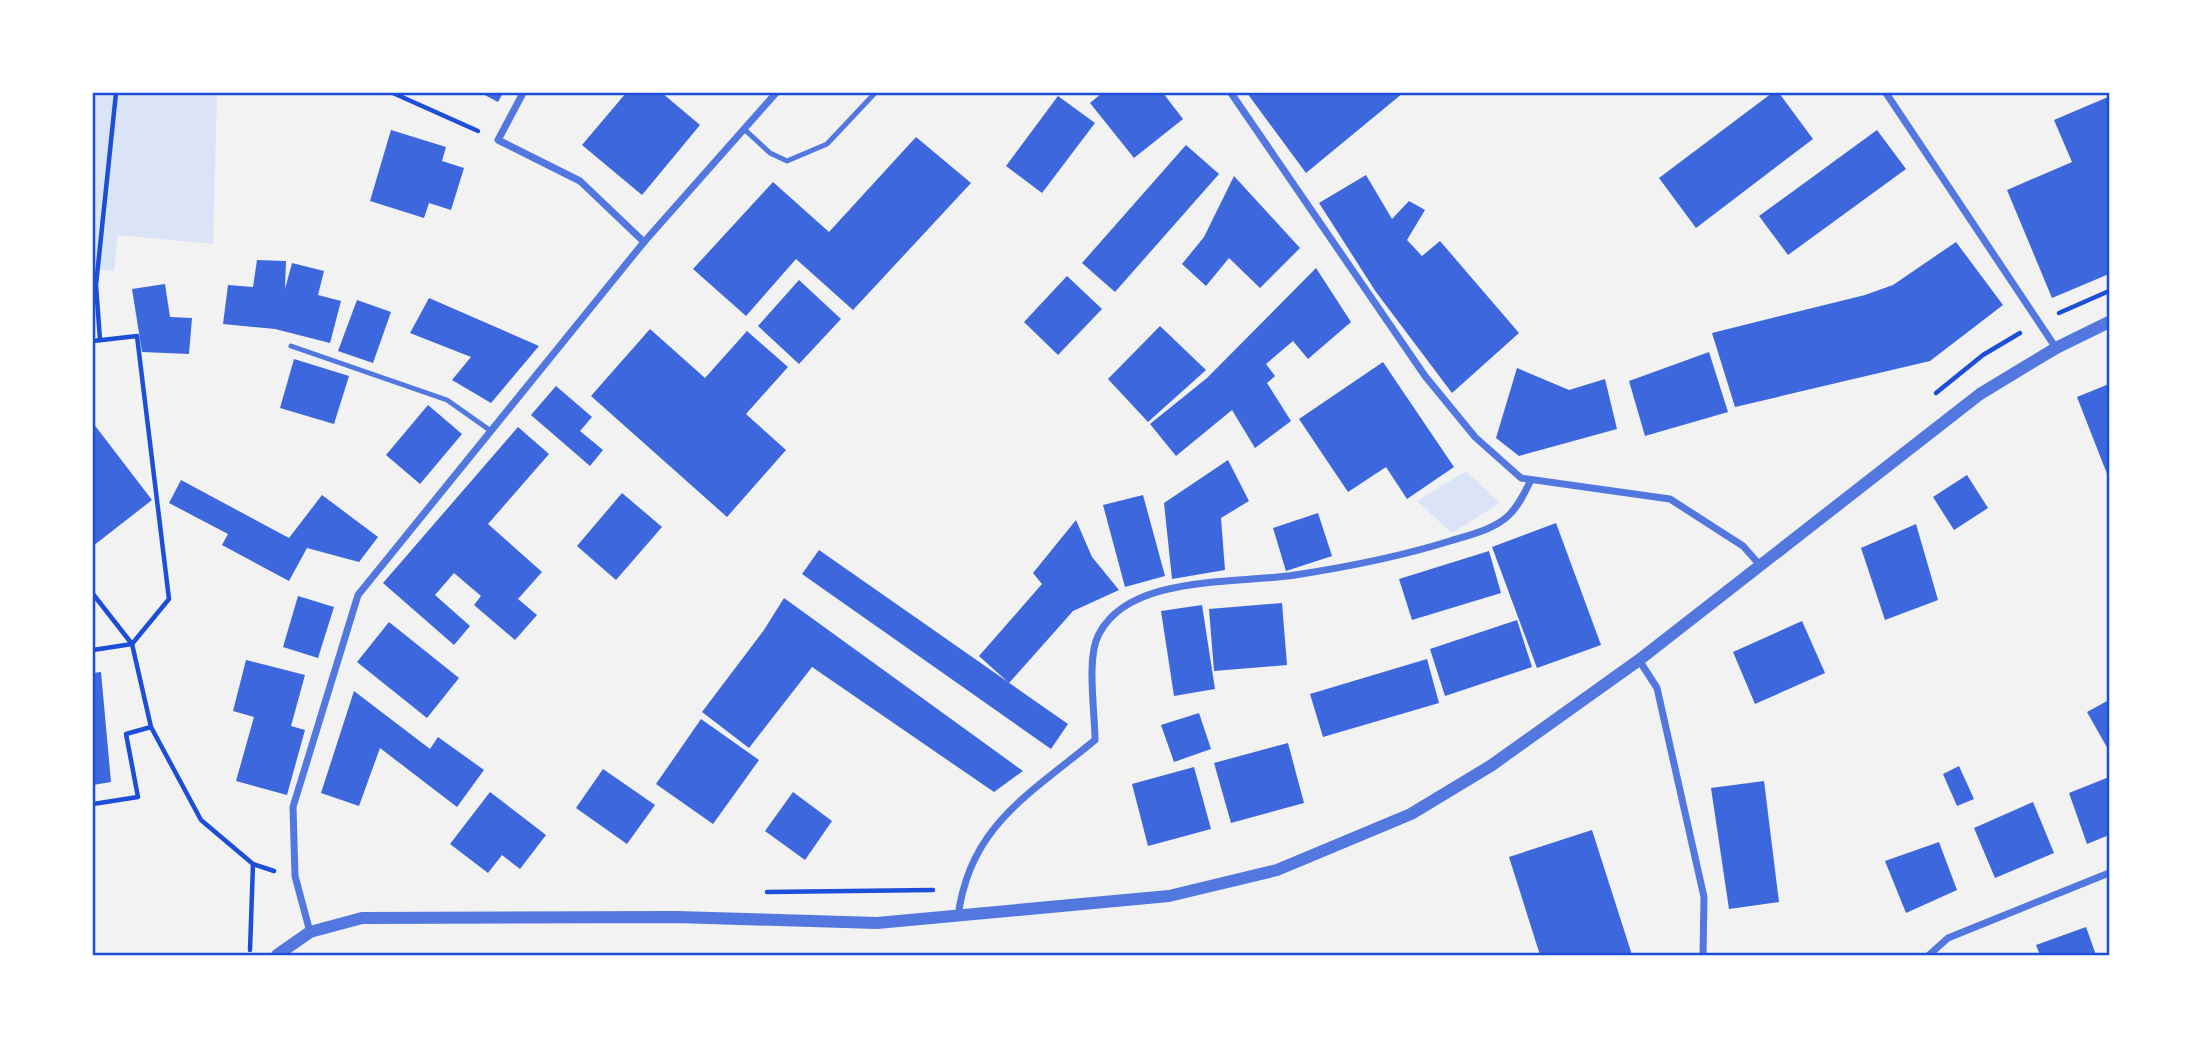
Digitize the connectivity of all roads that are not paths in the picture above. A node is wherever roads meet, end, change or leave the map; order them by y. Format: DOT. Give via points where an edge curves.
graph roads {
  1 [pos="523,93"];
  2 [pos="776,93"];
  3 [pos="875,93"];
  4 [pos="1231,93"];
  5 [pos="1886,93"];
  6 [pos="744,130"];
  7 [pos="645,242"];
  8 [pos="2109,322"];
  9 [pos="291,346"];
  10 [pos="2056,348"];
  11 [pos="492,431"];
  12 [pos="1531,481"];
  13 [pos="1759,564"];
  14 [pos="1639,660"];
  15 [pos="2109,873"];
  16 [pos="958,917"];
  17 [pos="310,932"];
  18 [pos="276,955"];
  19 [pos="1703,955"];
  20 [pos="1929,955"];
  1 -- 7 [label="street" via="498,140 580,181"];
  2 -- 6 [label="street"];
  3 -- 6 [label="lane" via="827,144 788,161 770,153"];
  4 -- 12 [label="street" via="1425,376 1475,438 1521,478"];
  5 -- 10 [label="street"];
  6 -- 7 [label="street"];
  7 -- 11 [label="street"];
  8 -- 10 [label="street"];
  9 -- 11 [label="lane" via="447,400"];
  10 -- 13 [label="street" via="1980,394"];
  11 -- 17 [label="street" via="358,595 293,807 295,876"];
  12 -- 13 [label="street" via="1670,499 1743,546"];
  12 -- 16 [label="street" via="1508,516 1474,534 1402,556 1292,575 1179,586 1117,612 1095,645 1095,740 987,834 970,863"];
  13 -- 14 [label="street"];
  14 -- 16 [label="street" via="1492,765 1411,814 1277,870 1169,896"];
  14 -- 19 [label="street" via="1657,688 1704,897"];
  15 -- 20 [label="street" via="1948,938"];
  16 -- 17 [label="street" via="877,923 676,917 391,917 362,918"];
  17 -- 18 [label="street"];
}
